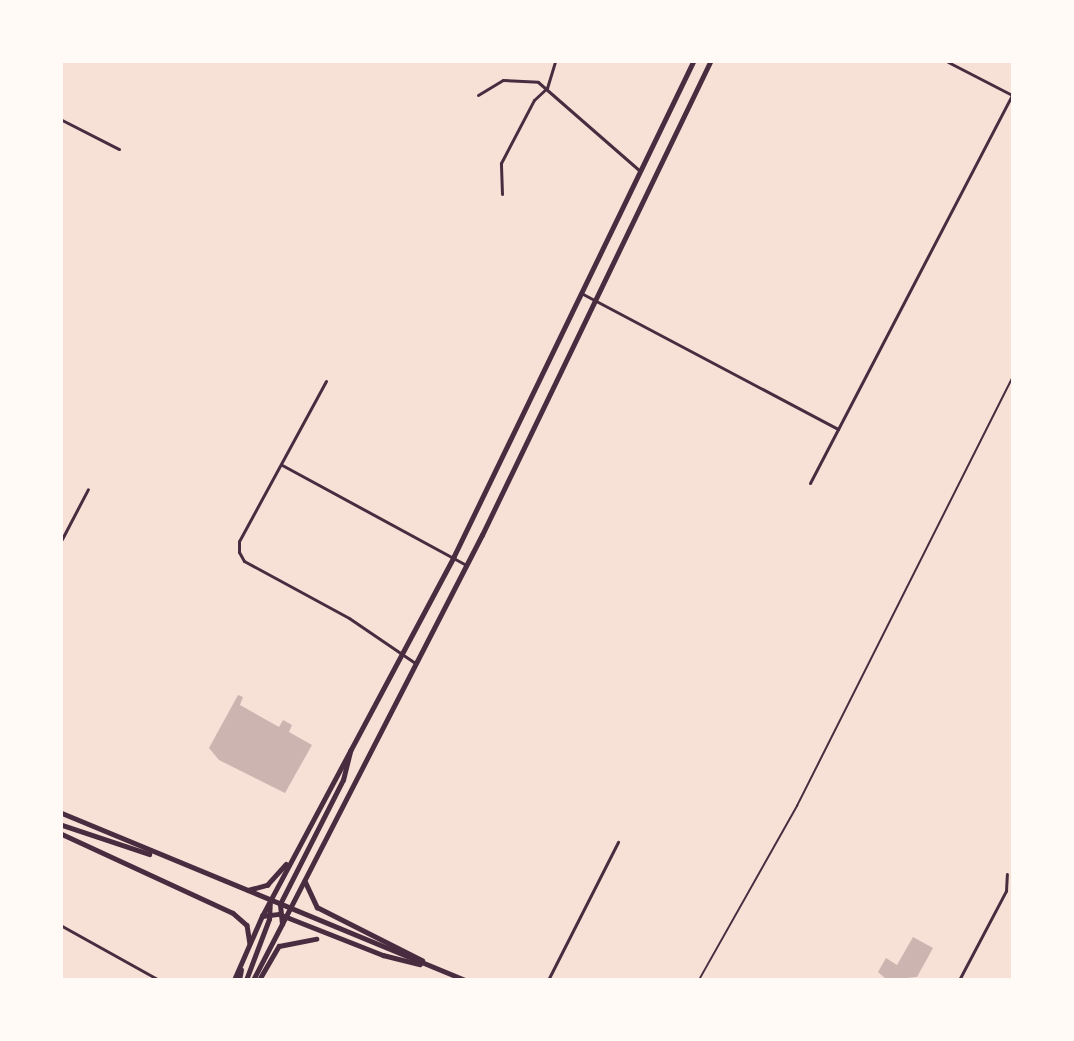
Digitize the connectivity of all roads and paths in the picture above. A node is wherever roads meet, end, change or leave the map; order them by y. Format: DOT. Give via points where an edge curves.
graph roads {
  1 [pos="555,62"];
  2 [pos="693,62"];
  3 [pos="710,62"];
  4 [pos="948,62"];
  5 [pos="547,88"];
  6 [pos="478,95"];
  7 [pos="1012,95"];
  8 [pos="676,98"];
  9 [pos="689,105"];
  10 [pos="62,120"];
  11 [pos="119,149"];
  12 [pos="640,171"];
  13 [pos="502,194"];
  14 [pos="581,293"];
  15 [pos="595,299"];
  16 [pos="1012,378"];
  17 [pos="327,381"];
  18 [pos="838,429"];
  19 [pos="282,465"];
  20 [pos="810,483"];
  21 [pos="88,489"];
  22 [pos="62,538"];
  23 [pos="453,558"];
  24 [pos="466,565"];
  25 [pos="402,654"];
  26 [pos="415,663"];
  27 [pos="351,746"];
  28 [pos="62,813"];
  29 [pos="62,825"];
  30 [pos="62,834"];
  31 [pos="618,842"];
  32 [pos="290,860"];
  33 [pos="177,863"];
  34 [pos="1007,874"];
  35 [pos="305,879"];
  36 [pos="247,890"];
  37 [pos="270,900"];
  38 [pos="280,904"];
  39 [pos="290,908"];
  40 [pos="269,911"];
  41 [pos="278,913"];
  42 [pos="286,916"];
  43 [pos="282,924"];
  44 [pos="62,926"];
  45 [pos="316,939"];
  46 [pos="250,943"];
  47 [pos="242,961"];
  48 [pos="435,968"];
  49 [pos="159,980"];
  50 [pos="234,980"];
  51 [pos="239,980"];
  52 [pos="246,980"];
  53 [pos="253,980"];
  54 [pos="260,980"];
  55 [pos="465,980"];
  56 [pos="548,980"];
  57 [pos="699,980"];
  58 [pos="959,980"];
  1 -- 5 [label="street"];
  2 -- 8 [label="main road"];
  3 -- 9 [label="main road"];
  4 -- 7 [label="street"];
  5 -- 6 [label="street" via="524,77 503,80"];
  5 -- 12 [label="street"];
  5 -- 13 [label="street" via="534,100 501,163"];
  7 -- 18 [label="street"];
  8 -- 9 [label="main road"];
  8 -- 12 [label="main road"];
  9 -- 15 [label="main road"];
  10 -- 11 [label="street"];
  12 -- 14 [label="main road"];
  14 -- 15 [label="street"];
  14 -- 23 [label="main road"];
  15 -- 18 [label="street"];
  15 -- 24 [label="main road"];
  16 -- 57 [label="path" via="797,806"];
  17 -- 19 [label="street"];
  18 -- 20 [label="street"];
  19 -- 23 [label="street"];
  19 -- 25 [label="street" via="239,541 240,555"];
  21 -- 22 [label="street"];
  23 -- 24 [label="street"];
  23 -- 25 [label="main road"];
  24 -- 26 [label="main road"];
  25 -- 26 [label="street"];
  25 -- 27 [label="main road"];
  26 -- 35 [label="main road"];
  27 -- 32 [label="main road"];
  27 -- 38 [label="main road" via="343,780"];
  28 -- 33 [label="main road"];
  29 -- 33 [label="main road"];
  30 -- 46 [label="main road" via="233,913 247,925"];
  31 -- 56 [label="street"];
  32 -- 36 [label="main road" via="267,885"];
  32 -- 37 [label="main road"];
  33 -- 36 [label="main road"];
  34 -- 58 [label="street" via="1006,891"];
  35 -- 39 [label="main road"];
  35 -- 48 [label="main road" via="317,907"];
  36 -- 37 [label="main road"];
  37 -- 38 [label="main road"];
  37 -- 40 [label="main road"];
  38 -- 39 [label="main road"];
  38 -- 41 [label="main road"];
  39 -- 41 [label="main road"];
  39 -- 42 [label="main road"];
  39 -- 48 [label="main road"];
  40 -- 41 [label="main road"];
  40 -- 46 [label="main road" via="262,916"];
  40 -- 52 [label="main road"];
  41 -- 42 [label="main road"];
  41 -- 43 [label="main road"];
  42 -- 43 [label="main road"];
  42 -- 48 [label="main road" via="383,956"];
  43 -- 53 [label="main road"];
  44 -- 49 [label="street"];
  45 -- 54 [label="main road" via="279,946"];
  46 -- 47 [label="main road"];
  47 -- 50 [label="main road"];
  47 -- 51 [label="main road"];
  48 -- 55 [label="main road"];
}
